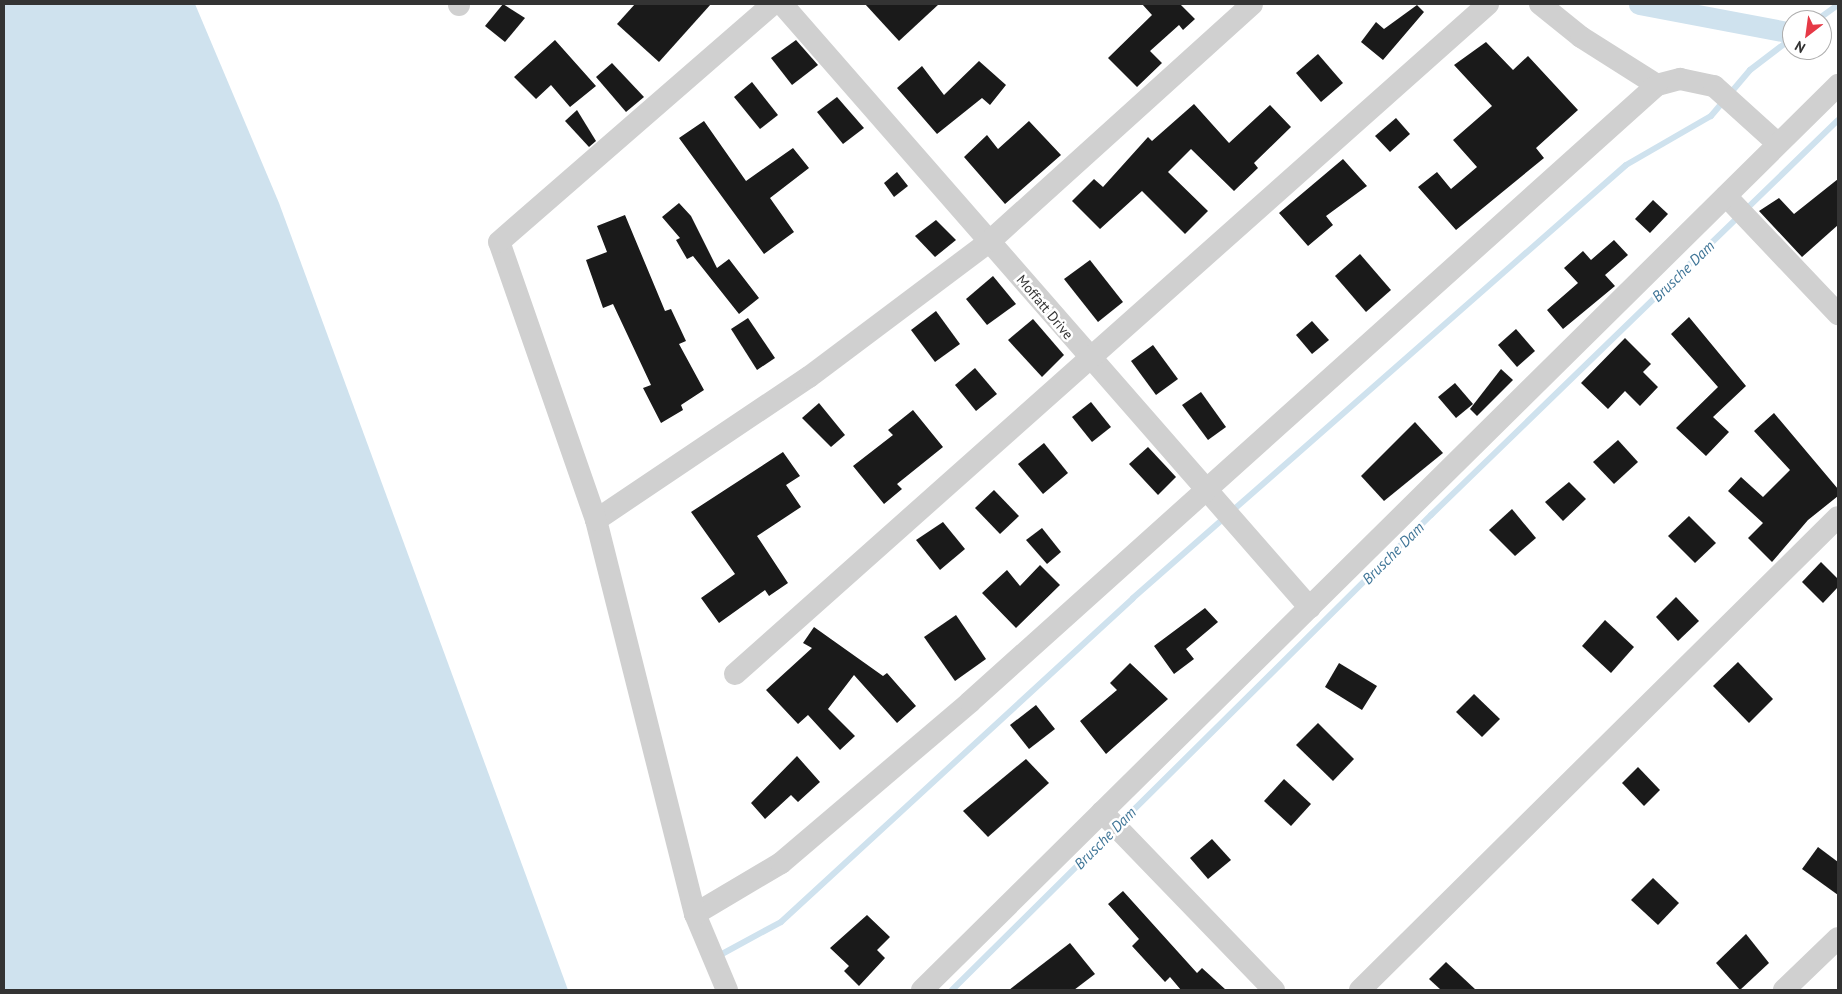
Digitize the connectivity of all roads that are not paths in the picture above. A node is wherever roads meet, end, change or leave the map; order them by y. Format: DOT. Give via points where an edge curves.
graph roads {
  1 [pos="773,4"];
  2 [pos="782,4"];
  3 [pos="1252,4"];
  4 [pos="1488,4"];
  5 [pos="1540,4"];
  6 [pos="1657,85"];
  7 [pos="1838,85"];
  8 [pos="1777,143"];
  9 [pos="1726,196"];
  10 [pos="990,241"];
  11 [pos="1838,314"];
  12 [pos="1088,357"];
  13 [pos="1209,492"];
  14 [pos="1838,517"];
  15 [pos="596,520"];
  16 [pos="1310,608"];
  17 [pos="735,674"];
  18 [pos="1112,823"];
  19 [pos="695,914"];
  20 [pos="1838,938"];
  21 [pos="727,990"];
  22 [pos="922,990"];
  23 [pos="1274,990"];
  24 [pos="1360,990"];
  25 [pos="1784,990"];
  1 -- 15 [label="street" via="499,242"];
  2 -- 10 [label="street, Moffatt Drive"];
  3 -- 10 [label="street"];
  4 -- 12 [label="street"];
  5 -- 6 [label="street" via="1581,38"];
  6 -- 8 [label="street" via="1680,79 1714,86"];
  6 -- 13 [label="street"];
  7 -- 8 [label="street"];
  8 -- 9 [label="street"];
  9 -- 11 [label="street"];
  9 -- 16 [label="street"];
  10 -- 12 [label="street, Moffatt Drive"];
  10 -- 15 [label="street" via="809,377"];
  12 -- 13 [label="street, Moffatt Drive"];
  12 -- 17 [label="street"];
  13 -- 16 [label="street, Moffatt Drive"];
  13 -- 19 [label="street" via="781,863"];
  14 -- 24 [label="street"];
  15 -- 19 [label="street"];
  16 -- 18 [label="street"];
  18 -- 22 [label="street"];
  18 -- 23 [label="street"];
  19 -- 21 [label="street"];
  20 -- 25 [label="street"];
}
